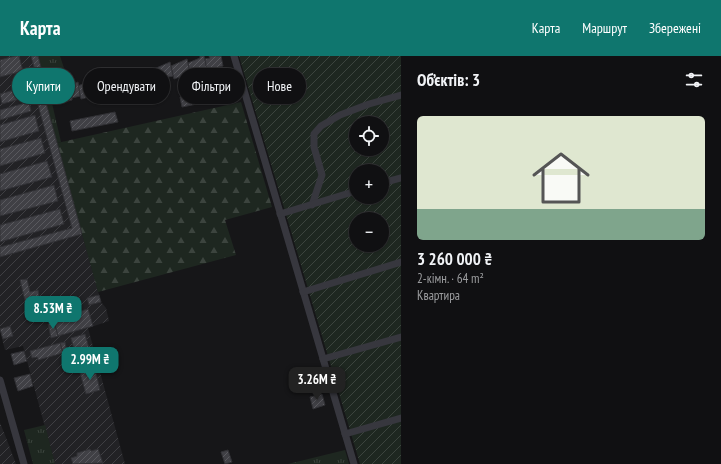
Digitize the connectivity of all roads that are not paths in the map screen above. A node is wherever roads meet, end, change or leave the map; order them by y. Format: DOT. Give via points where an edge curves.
graph roads {
  1 [pos="234,56"];
  2 [pos="401,95"];
  3 [pos="401,178"];
  4 [pos="389,181"];
  5 [pos="349,193"];
  6 [pos="312,205"];
  7 [pos="280,214"];
  8 [pos="401,262"];
  9 [pos="303,292"];
  10 [pos="401,337"];
  11 [pos="322,359"];
  12 [pos="0,380"];
  13 [pos="401,418"];
  14 [pos="345,434"];
  15 [pos="24,464"];
  16 [pos="354,464"];
  1 -- 7 [label="street"];
  2 -- 6 [label="street" via="340,115 321,126 314,134 314,147 322,175"];
  3 -- 4 [label="street"];
  5 -- 6 [label="street"];
  6 -- 7 [label="street"];
  7 -- 9 [label="street"];
  8 -- 9 [label="street"];
  9 -- 11 [label="street"];
  10 -- 11 [label="street"];
  11 -- 14 [label="street"];
  12 -- 15 [label="street"];
  13 -- 14 [label="street"];
  14 -- 16 [label="street"];
}
